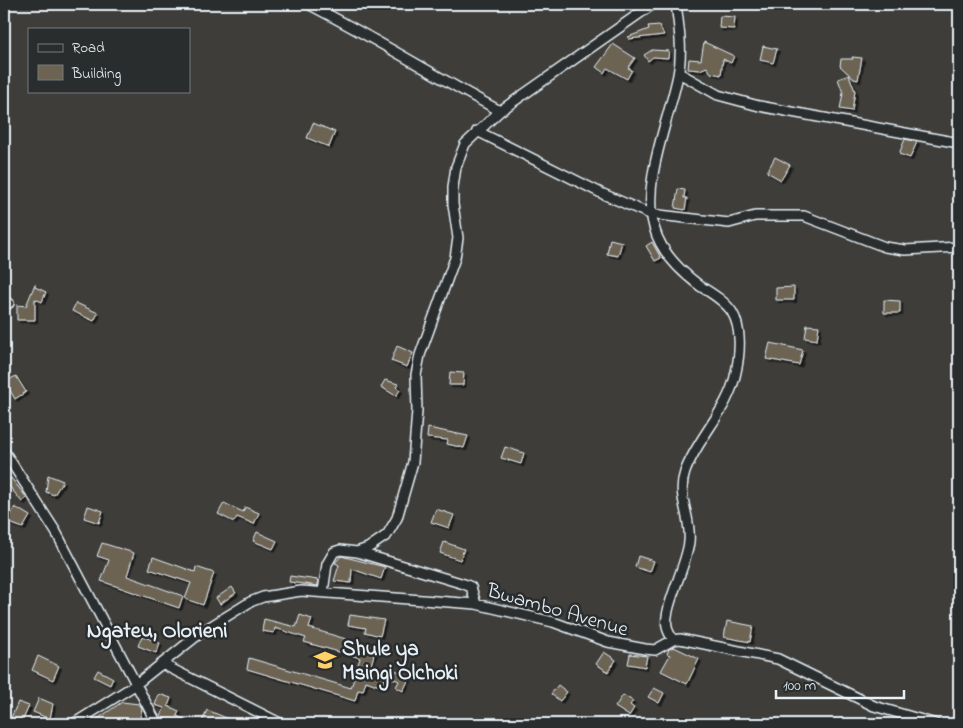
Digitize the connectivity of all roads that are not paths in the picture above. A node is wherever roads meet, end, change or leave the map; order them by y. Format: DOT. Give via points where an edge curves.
graph roads {
  1 [pos="308,4"];
  2 [pos="653,4"];
  3 [pos="676,4"];
  4 [pos="679,73"];
  5 [pos="500,111"];
  6 [pos="477,131"];
  7 [pos="959,143"];
  8 [pos="650,214"];
  9 [pos="959,247"];
  10 [pos="4,451"];
  11 [pos="356,552"];
  12 [pos="323,592"];
  13 [pos="476,604"];
  14 [pos="673,640"];
  15 [pos="162,664"];
  16 [pos="135,685"];
  17 [pos="73,724"];
  18 [pos="157,724"];
  19 [pos="282,724"];
  20 [pos="936,724"];
  1 -- 5 [label="street" via="358,29"];
  2 -- 5 [label="street"];
  3 -- 4 [label="street" via="680,37"];
  4 -- 7 [label="street" via="718,94 759,106"];
  4 -- 8 [label="street" via="653,180"];
  5 -- 6 [label="street"];
  6 -- 8 [label="street"];
  6 -- 11 [label="street" via="465,144 456,166 452,196 458,230 457,250 418,363 411,468 393,527 377,543"];
  8 -- 9 [label="street" via="729,223 755,216 804,216 885,247 905,250"];
  8 -- 14 [label="street" via="654,230 673,261 732,312 739,339 736,372 729,393 717,418 692,454 680,489 689,527 689,543 668,611 666,626"];
  10 -- 16 [label="street" via="56,532"];
  11 -- 12 [label="street" via="340,550 330,557"];
  11 -- 13 [label="street" via="471,587"];
  12 -- 13 [label="street, Bwambo Avenue"];
  12 -- 15 [label="street, Bwambo Avenue" via="288,593 250,602 203,631"];
  13 -- 14 [label="street, Bwambo Avenue" via="553,622 631,647 655,650"];
  14 -- 20 [label="street, Bwambo Avenue" via="689,639 778,658 874,706"];
  15 -- 16 [label="street, Bwambo Avenue"];
  15 -- 19 [label="street"];
  16 -- 17 [label="street, Bwambo Avenue"];
  16 -- 18 [label="street"];
}
